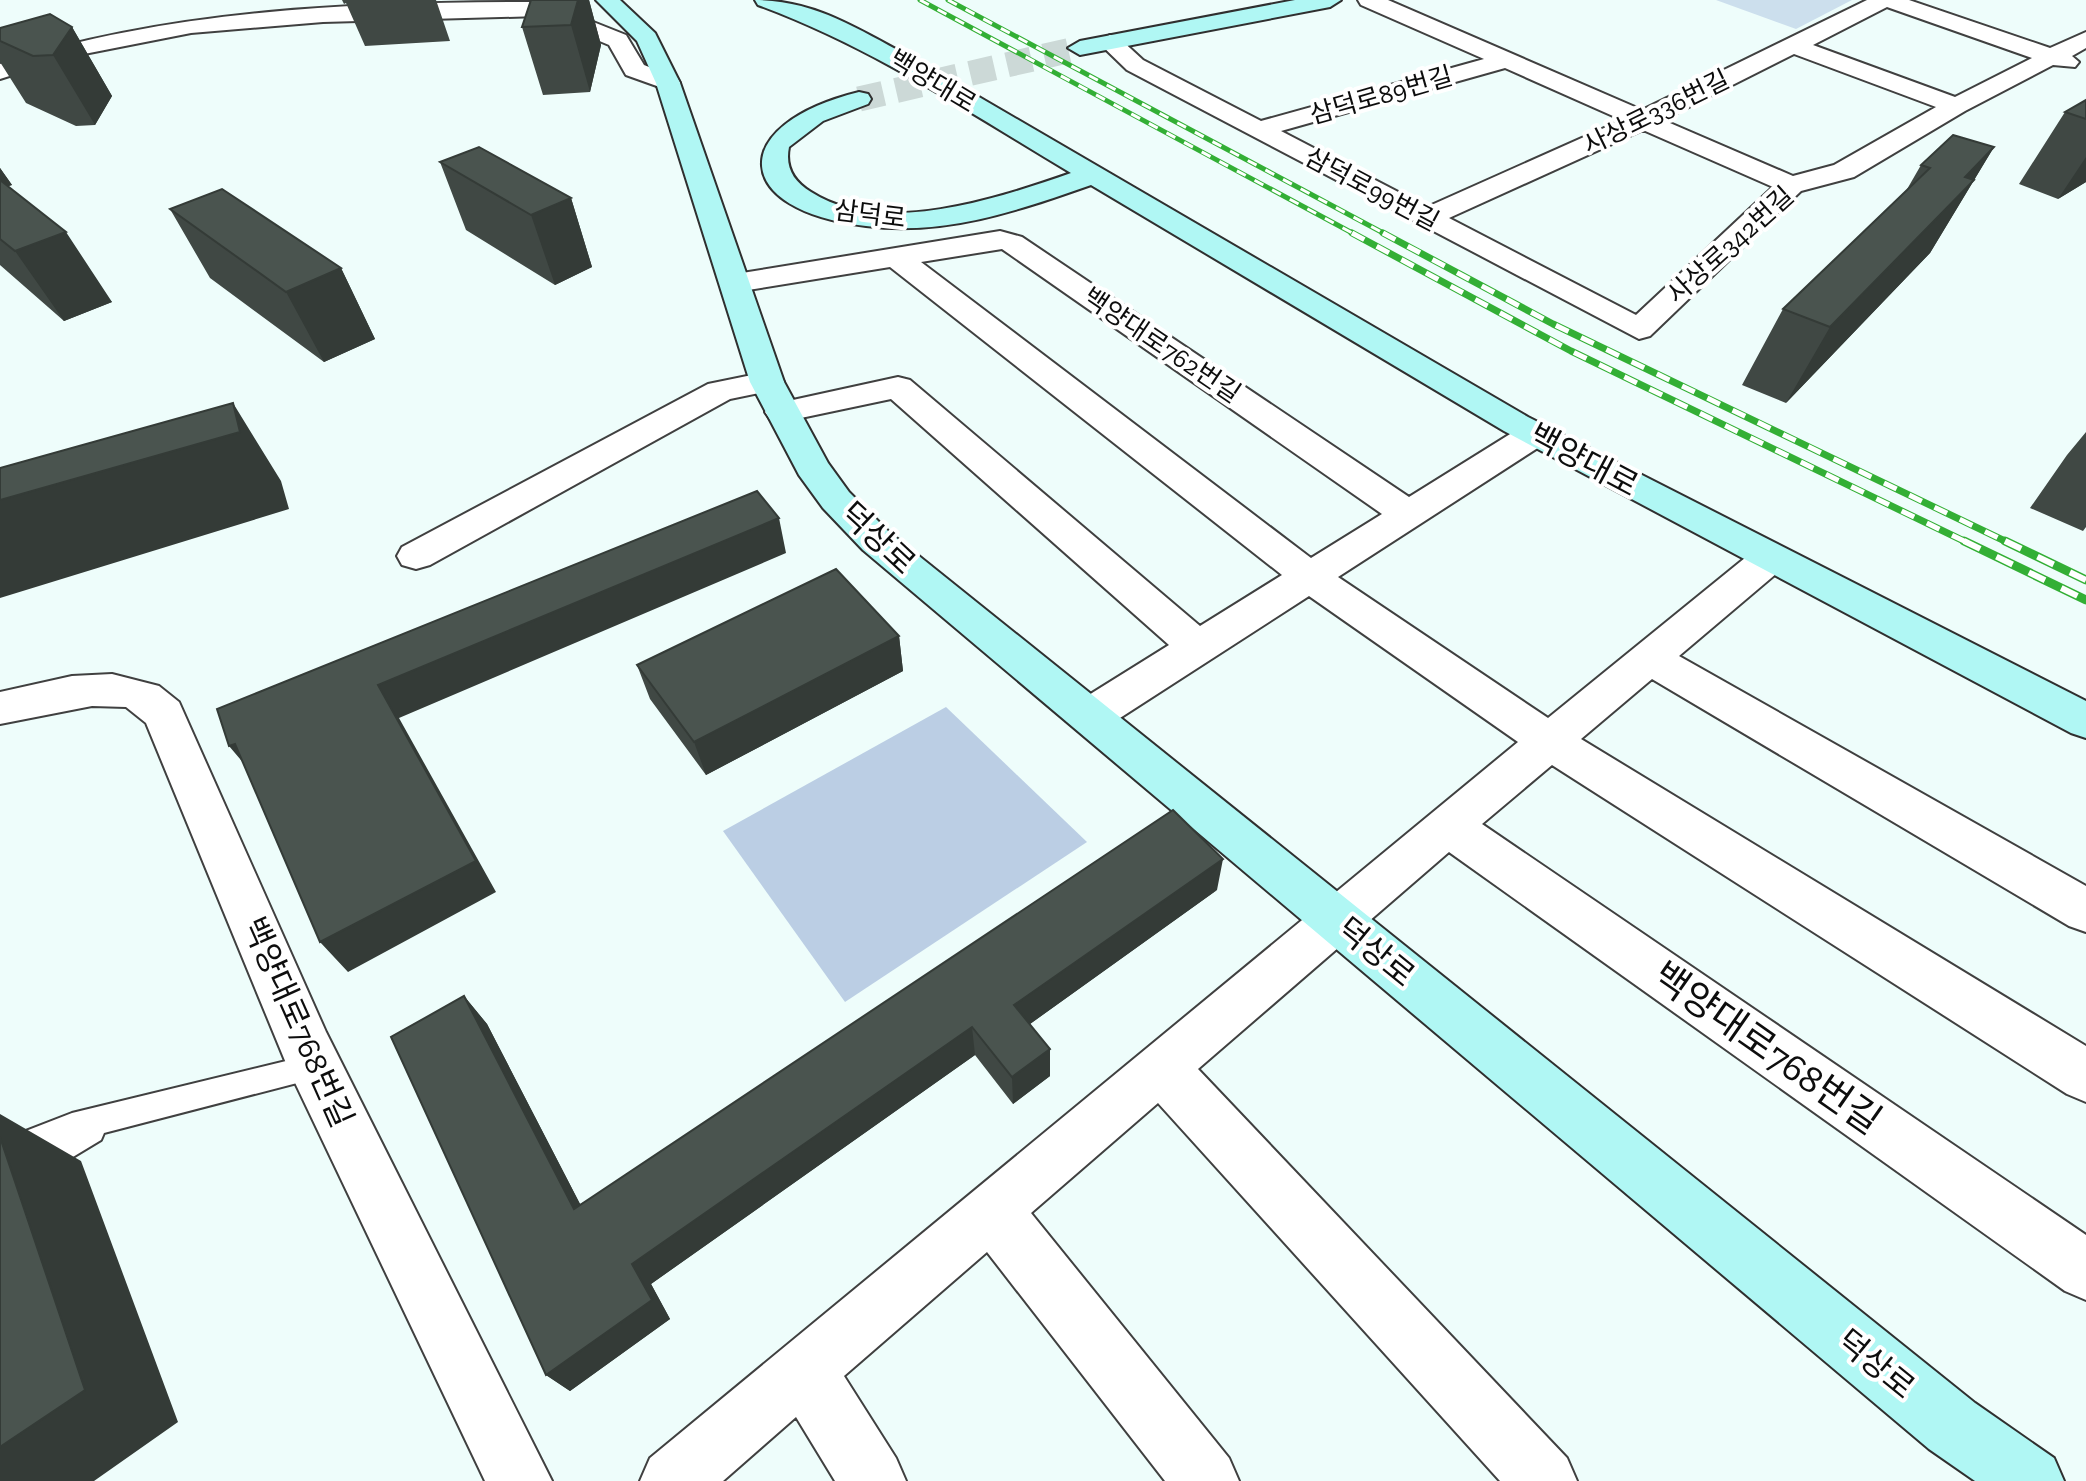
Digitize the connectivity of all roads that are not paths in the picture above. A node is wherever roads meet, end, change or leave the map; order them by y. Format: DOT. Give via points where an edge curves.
graph roads {
  1 [pos="607,0"];
  2 [pos="766,0"];
  3 [pos="810,0"];
  4 [pos="1330,0"];
  5 [pos="1369,0"];
  6 [pos="1886,0"];
  7 [pos="2086,39"];
  8 [pos="1110,42"];
  9 [pos="1792,45"];
  10 [pos="1080,48"];
  11 [pos="2052,56"];
  12 [pos="1504,61"];
  13 [pos="2086,68"];
  14 [pos="0,72"];
  15 [pos="668,83"];
  16 [pos="859,99"];
  17 [pos="1956,106"];
  18 [pos="1641,121"];
  19 [pos="1259,129"];
  20 [pos="1095,174"];
  21 [pos="1791,185"];
  22 [pos="1425,218"];
  23 [pos="896,257"];
  24 [pos="736,283"];
  25 [pos="1639,329"];
  26 [pos="774,397"];
  27 [pos="1535,434"];
  28 [pos="1408,514"];
  29 [pos="416,556"];
  30 [pos="1770,558"];
  31 [pos="1310,577"];
  32 [pos="1198,647"];
  33 [pos="1649,658"];
  34 [pos="0,708"];
  35 [pos="1091,715"];
  36 [pos="2086,721"];
  37 [pos="1549,741"];
  38 [pos="1447,825"];
  39 [pos="2086,911"];
  40 [pos="1336,918"];
  41 [pos="315,1067"];
  42 [pos="1160,1067"];
  43 [pos="2086,1076"];
  44 [pos="112,1117"];
  45 [pos="0,1155"];
  46 [pos="0,1187"];
  47 [pos="991,1210"];
  48 [pos="2086,1270"];
  49 [pos="803,1370"];
  50 [pos="519,1481"];
  51 [pos="673,1481"];
  52 [pos="873,1481"];
  53 [pos="1206,1481"];
  54 [pos="1544,1481"];
  55 [pos="2031,1481"];
  1 -- 15 [label="main road, 덕상로" via="647,38"];
  2 -- 20 [label="main road, 백양대로" via="829,23 885,52"];
  3 -- 20 [label="main road, 백양대로" via="1008,101 1066,137"];
  4 -- 8 [label="main road"];
  5 -- 12 [label="street, 삼덕로89번길"];
  6 -- 9 [label="street, 사상로336번길"];
  6 -- 11 [label="street"];
  7 -- 11 [label="street, 사상로342번길"];
  8 -- 10 [label="main road"];
  8 -- 19 [label="street, 삼덕로99번길" via="1135,65"];
  9 -- 17 [label="street"];
  9 -- 18 [label="street, 사상로336번길"];
  11 -- 13 [label="street"];
  11 -- 17 [label="street, 사상로342번길"];
  12 -- 18 [label="street, 삼덕로89번길"];
  12 -- 19 [label="street, 삼덕로89번길"];
  14 -- 15 [label="street" via="187,25 543,9 618,40 635,70"];
  15 -- 24 [label="main road, 덕상로"];
  16 -- 20 [label="main road, 삼덕로" via="797,124 774,151 774,167 783,183 819,207 885,219 945,218 981,212"];
  17 -- 21 [label="street, 사상로342번길" via="1844,171"];
  18 -- 21 [label="street, 삼덕로89번길"];
  18 -- 22 [label="street, 사상로336번길"];
  19 -- 22 [label="street, 삼덕로99번길"];
  20 -- 27 [label="main road, 백양대로"];
  21 -- 25 [label="street, 사상로342번길"];
  22 -- 25 [label="street, 삼덕로99번길"];
  23 -- 24 [label="street, 백양대로762번길"];
  23 -- 28 [label="street, 백양대로762번길" via="1000,240 1012,243"];
  23 -- 31 [label="street"];
  24 -- 26 [label="main road, 덕상로"];
  26 -- 29 [label="street" via="720,391"];
  26 -- 32 [label="street" via="898,387"];
  26 -- 35 [label="main road, 덕상로" via="812,467 876,541"];
  27 -- 28 [label="street"];
  27 -- 30 [label="main road, 백양대로"];
  28 -- 31 [label="street"];
  30 -- 33 [label="street"];
  30 -- 36 [label="main road, 백양대로"];
  31 -- 32 [label="street"];
  31 -- 37 [label="street"];
  32 -- 35 [label="street"];
  33 -- 37 [label="street"];
  33 -- 39 [label="street"];
  34 -- 41 [label="street, 백양대로768번길" via="35,698 106,691 145,698 164,714"];
  35 -- 40 [label="main road, 덕상로"];
  37 -- 38 [label="street"];
  37 -- 43 [label="street"];
  38 -- 40 [label="street"];
  38 -- 48 [label="street, 백양대로768번길"];
  40 -- 42 [label="street"];
  40 -- 55 [label="main road, 덕상로" via="1952,1426"];
  41 -- 44 [label="lane"];
  41 -- 50 [label="street, 백양대로768번길"];
  42 -- 47 [label="street"];
  42 -- 54 [label="street"];
  44 -- 45 [label="lane"];
  44 -- 46 [label="lane"];
  47 -- 49 [label="street"];
  47 -- 53 [label="street"];
  49 -- 51 [label="street"];
  49 -- 52 [label="street"];
}
